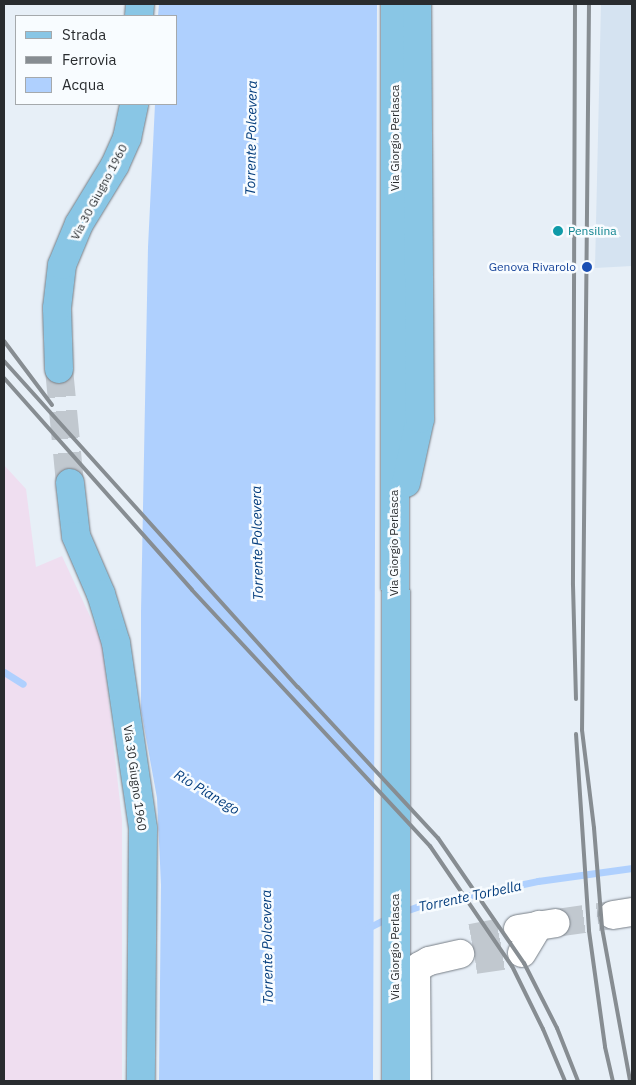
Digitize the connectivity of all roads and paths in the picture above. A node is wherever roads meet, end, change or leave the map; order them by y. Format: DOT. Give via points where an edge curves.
graph roads {
  1 [pos="396,4"];
  2 [pos="417,4"];
  3 [pos="134,105"];
  4 [pos="59,369"];
  5 [pos="70,483"];
  6 [pos="394,536"];
  7 [pos="468,951"];
  8 [pos="141,1081"];
  9 [pos="396,1081"];
  10 [pos="416,1081"];
  1 -- 6 [label="main road, Via Giorgio Perlasca"];
  2 -- 6 [label="main road" via="420,419"];
  3 -- 4 [label="main road, Via 30 Giugno 1960" via="128,138 116,165 79,224 62,265 58,308"];
  5 -- 8 [label="main road, Via 30 Giugno 1960" via="76,536 101,594 116,642 143,829"];
  6 -- 9 [label="main road, Via Giorgio Perlasca"];
  7 -- 10 [label="street" via="429,961 416,973"];
}
